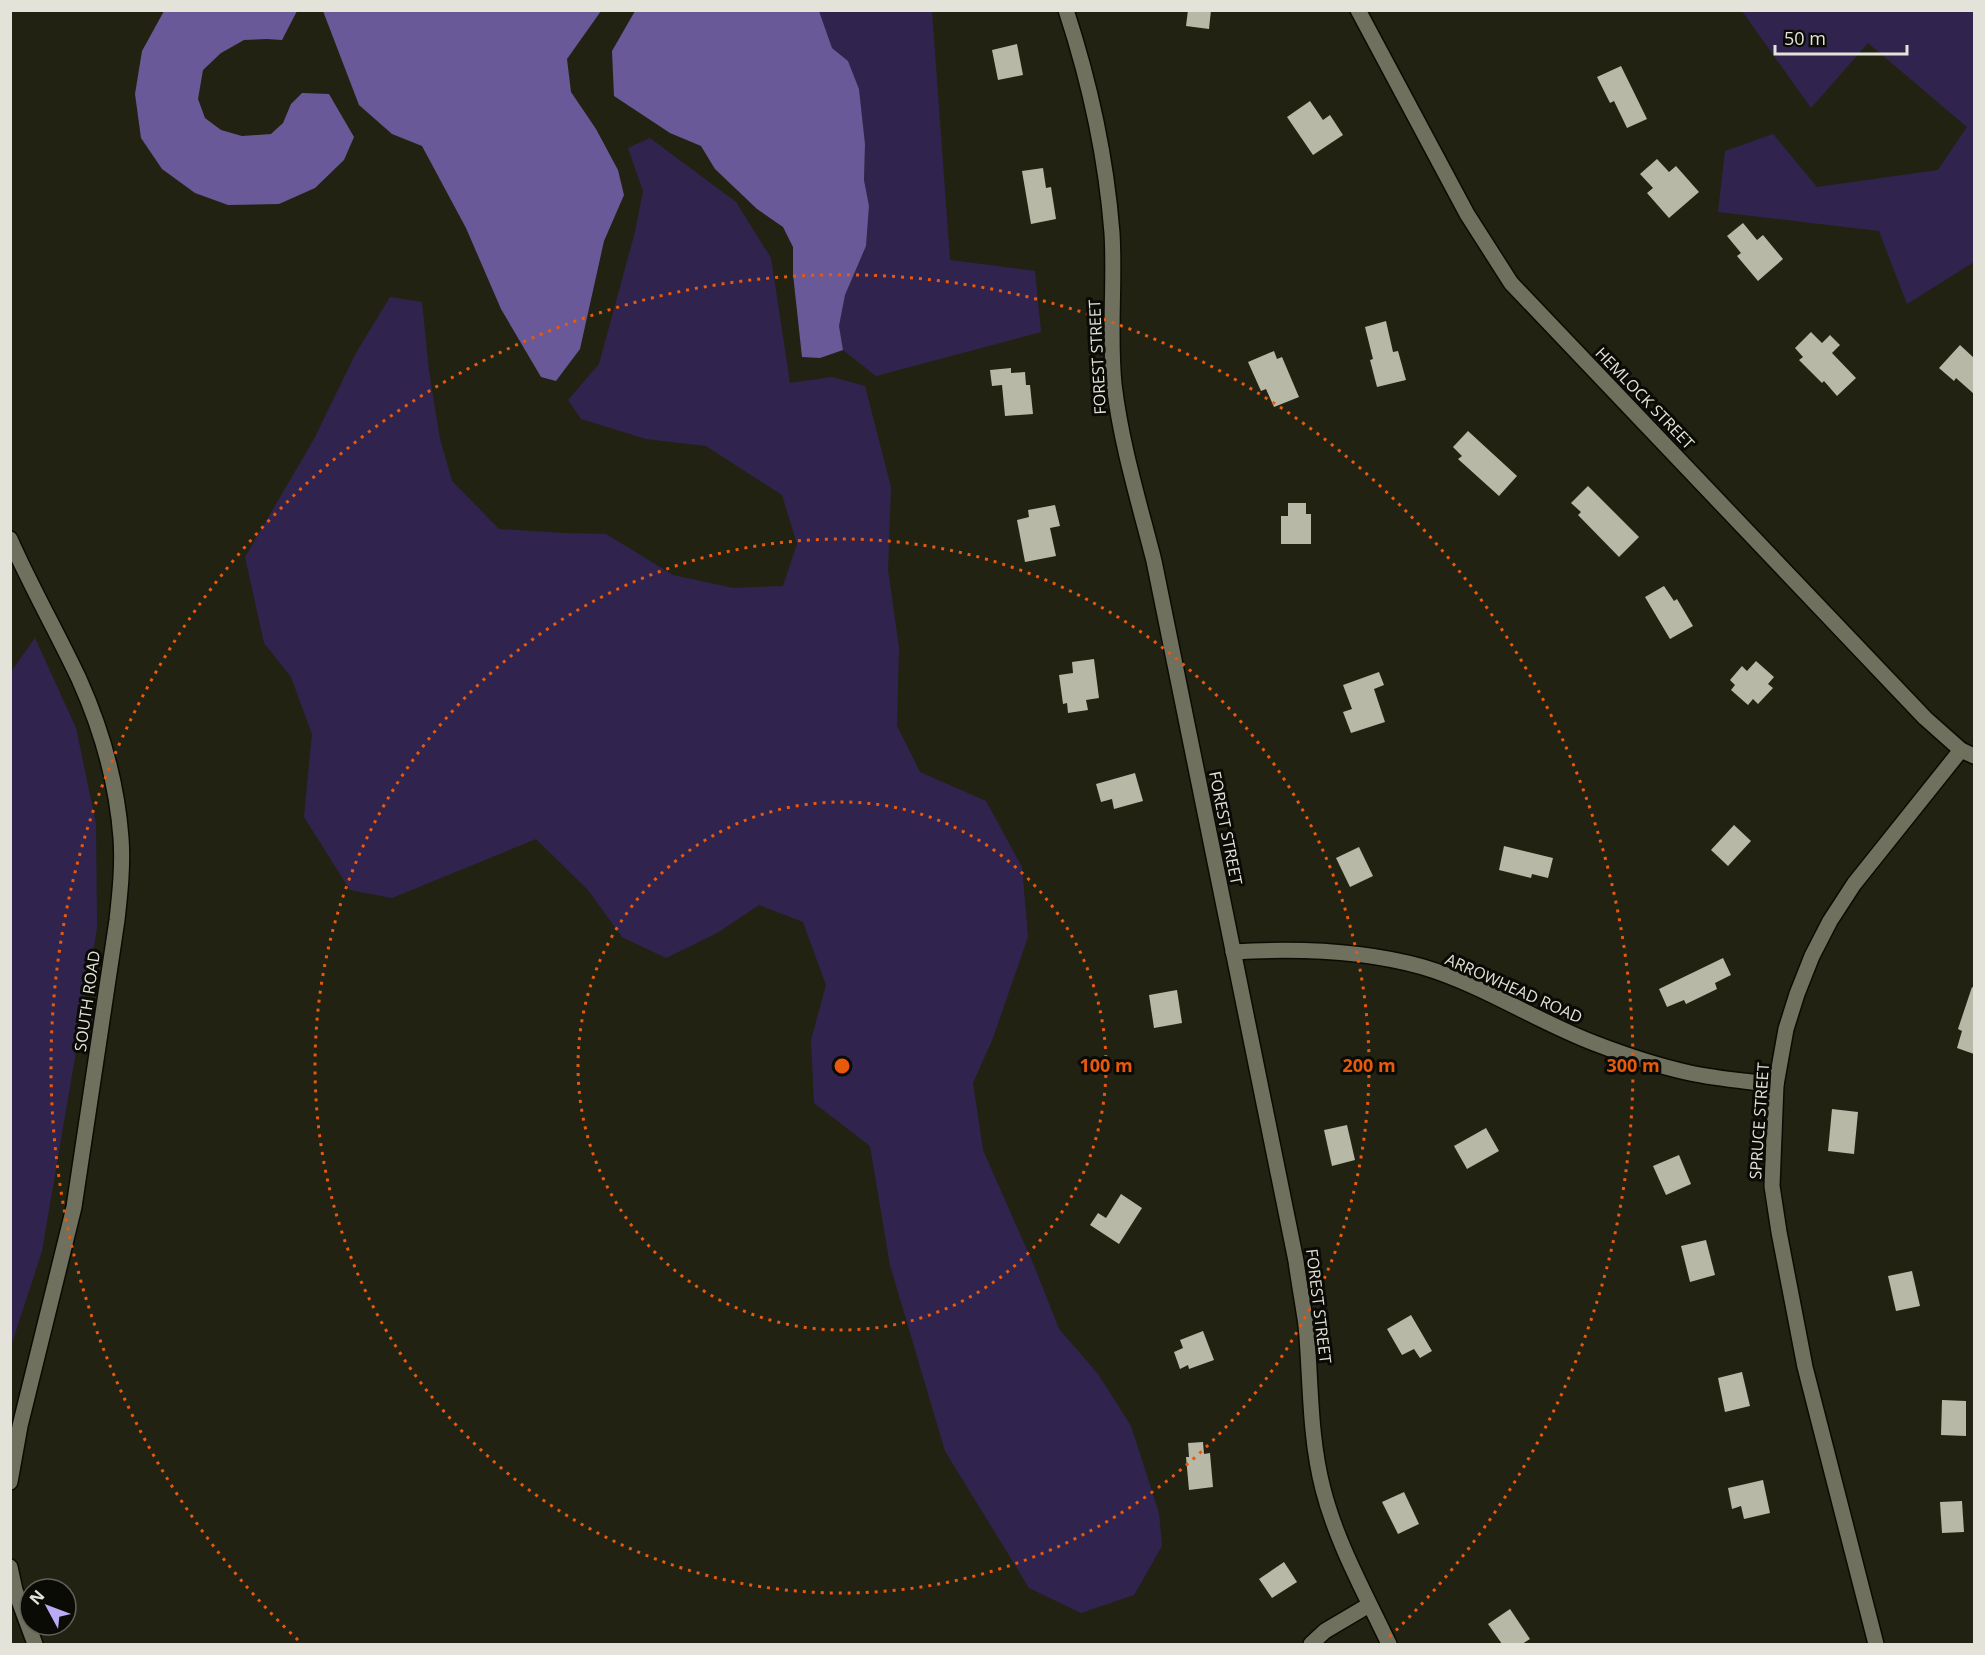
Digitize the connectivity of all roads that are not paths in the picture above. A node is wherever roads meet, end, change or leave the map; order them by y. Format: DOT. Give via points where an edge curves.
graph roads {
  1 [pos="1066,10"];
  2 [pos="1358,10"];
  3 [pos="10,539"];
  4 [pos="1968,753"];
  5 [pos="1233,951"];
  6 [pos="1776,1085"];
  7 [pos="10,1482"];
  8 [pos="10,1566"];
  9 [pos="1369,1605"];
  10 [pos="35,1644"];
  11 [pos="1311,1644"];
  12 [pos="1389,1644"];
  13 [pos="1876,1644"];
  1 -- 5 [label="street, FOREST STREET" via="1080,53 1107,174 1114,381 1119,421 1154,561"];
  2 -- 4 [label="street, HEMLOCK STREET" via="1467,214 1511,283 1924,718"];
  3 -- 7 [label="street, SOUTH ROAD" via="95,719 116,799 121,879 74,1207"];
  4 -- 6 [label="street, SPRUCE STREET" via="1854,884 1830,921 1797,994"];
  5 -- 6 [label="street, ARROWHEAD ROAD" via="1342,952 1385,958 1464,983 1594,1043 1652,1063 1690,1073"];
  5 -- 9 [label="street, FOREST STREET" via="1296,1262 1323,1488 1335,1529"];
  6 -- 13 [label="street, SPRUCE STREET" via="1772,1186 1779,1232 1805,1367"];
  8 -- 10 [label="street"];
  9 -- 11 [label="street"];
  9 -- 12 [label="street, FOREST STREET"];
}
